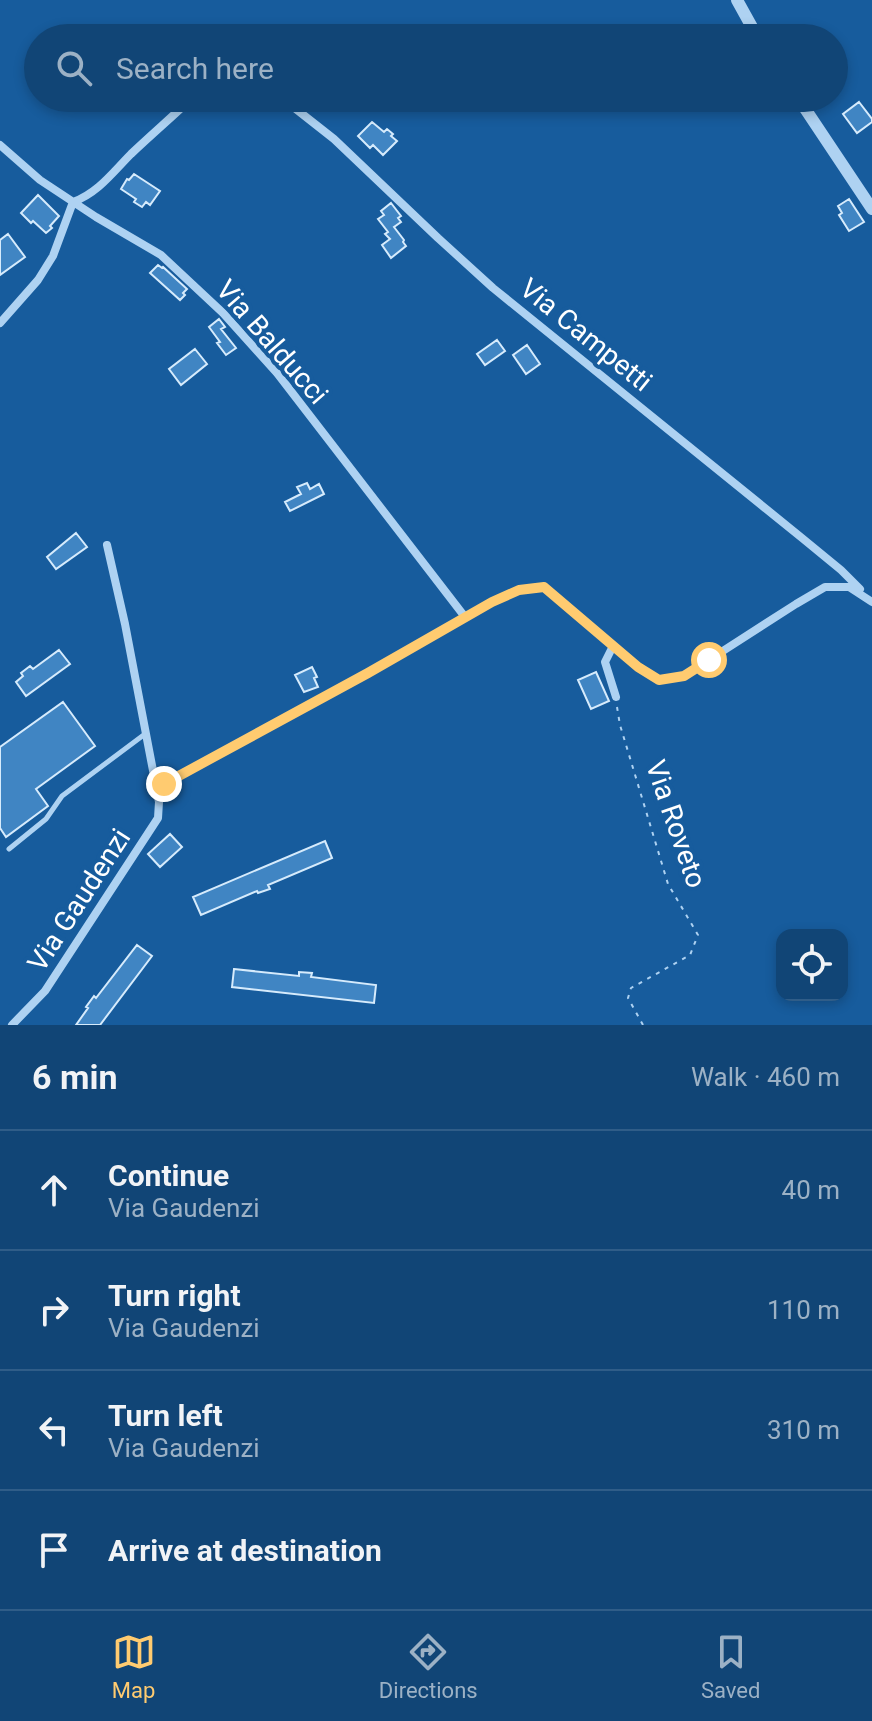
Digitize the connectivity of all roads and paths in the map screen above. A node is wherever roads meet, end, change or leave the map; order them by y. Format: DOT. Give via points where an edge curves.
graph roads {
  1 [pos="737,0"];
  2 [pos="750,24"];
  3 [pos="177,112"];
  4 [pos="300,112"];
  5 [pos="807,112"];
  6 [pos="0,145"];
  7 [pos="73,202"];
  8 [pos="872,209"];
  9 [pos="0,323"];
  10 [pos="107,545"];
  11 [pos="872,602"];
  12 [pos="465,617"];
  13 [pos="613,646"];
  14 [pos="616,697"];
  15 [pos="145,734"];
  16 [pos="156,788"];
  17 [pos="9,849"];
  18 [pos="12,1025"];
  19 [pos="643,1025"];
  1 -- 2 [label="street"];
  3 -- 7 [label="street" via="97,189"];
  4 -- 11 [label="street, Via Campetti" via="493,288 841,570"];
  5 -- 8 [label="street"];
  6 -- 7 [label="street, Via Balducci"];
  7 -- 9 [label="street" via="53,256"];
  7 -- 12 [label="street, Via Balducci" via="161,255 223,313 277,373"];
  10 -- 15 [label="street, Via Gaudenzi"];
  11 -- 13 [label="street" via="849,587 825,587 684,676 659,680"];
  12 -- 13 [label="street" via="519,590 544,587"];
  12 -- 16 [label="street"];
  13 -- 14 [label="street" via="605,662"];
  14 -- 19 [label="path, Via Roveto" via="668,884 698,935 690,955 631,988 628,998"];
  15 -- 16 [label="street, Via Gaudenzi"];
  15 -- 17 [label="lane" via="62,796 46,819"];
  16 -- 18 [label="street, Via Gaudenzi" via="158,818 151,830 45,991"];
}
